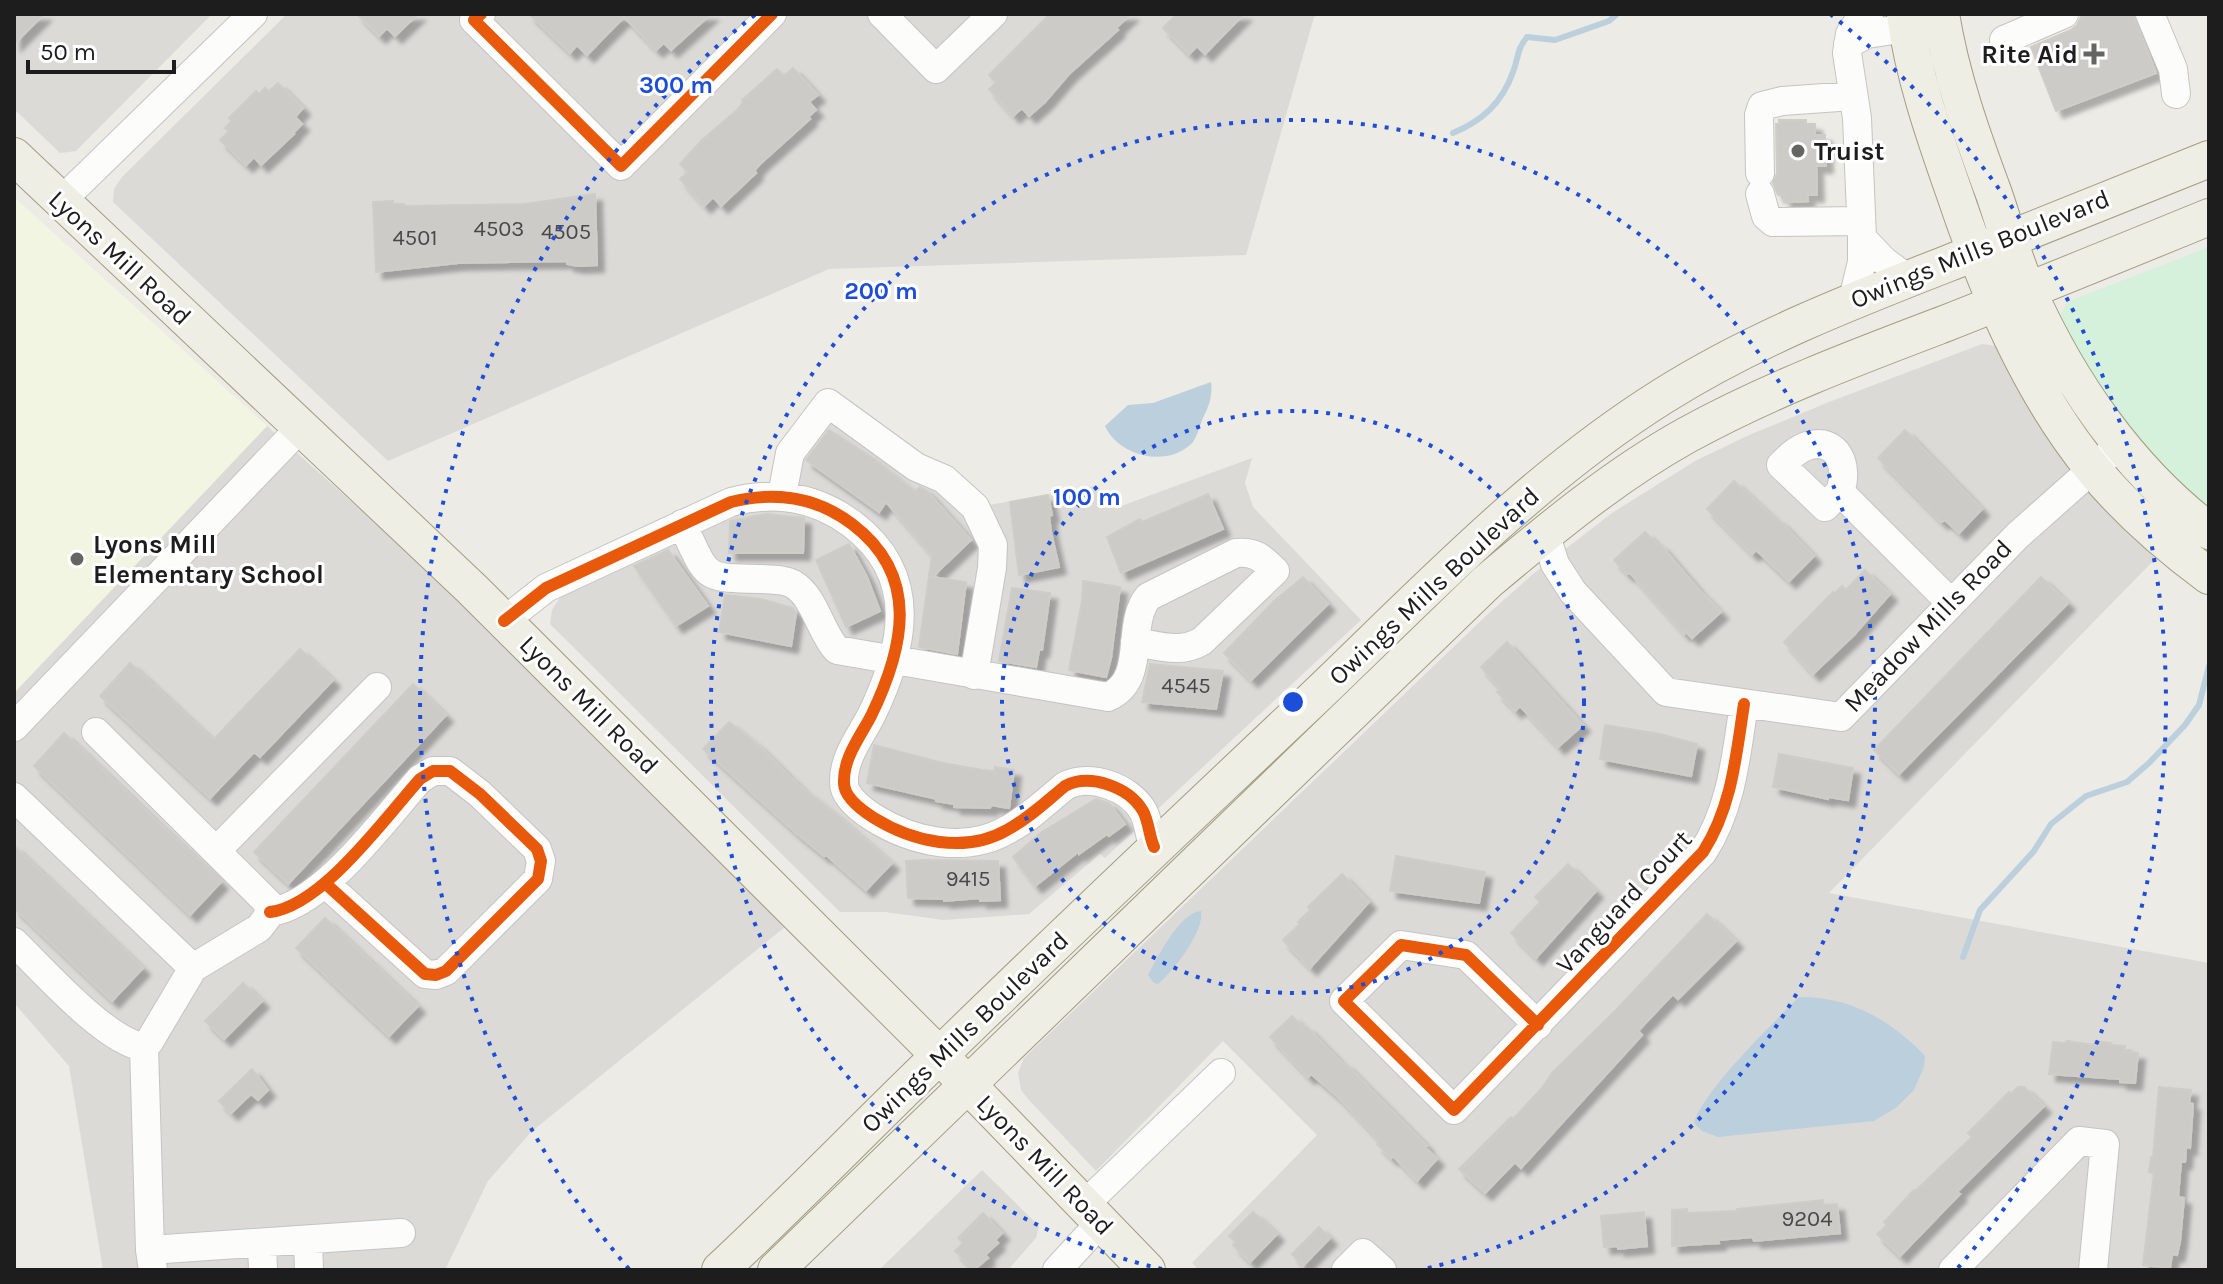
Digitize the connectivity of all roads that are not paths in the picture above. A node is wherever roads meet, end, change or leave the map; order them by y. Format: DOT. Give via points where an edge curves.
graph roads {
  1 [pos="253,14"];
  2 [pos="481,14"];
  3 [pos="772,14"];
  4 [pos="882,14"];
  5 [pos="993,14"];
  6 [pos="1869,14"];
  7 [pos="1941,14"];
  8 [pos="2064,14"];
  9 [pos="2150,14"];
  10 [pos="1906,21"];
  11 [pos="2004,40"];
  12 [pos="1848,44"];
  13 [pos="2176,94"];
  14 [pos="1853,96"];
  15 [pos="14,156"];
  16 [pos="2209,159"];
  17 [pos="60,202"];
  18 [pos="2209,217"];
  19 [pos="1861,230"];
  20 [pos="2009,237"];
  21 [pos="1975,253"];
  22 [pos="1907,278"];
  23 [pos="2012,297"];
  24 [pos="1853,299"];
  25 [pos="300,428"];
  26 [pos="2120,445"];
  27 [pos="2093,469"];
  28 [pos="1840,492"];
  29 [pos="782,495"];
  30 [pos="682,524"];
  31 [pos="2209,531"];
  32 [pos="1545,533"];
  33 [pos="2209,576"];
  34 [pos="1950,602"];
  35 [pos="504,621"];
  36 [pos="1135,642"];
  37 [pos="891,661"];
  38 [pos="974,675"];
  39 [pos="377,687"];
  40 [pos="1744,704"];
  41 [pos="14,727"];
  42 [pos="96,732"];
  43 [pos="14,797"];
  44 [pos="1154,847"];
  45 [pos="216,851"];
  46 [pos="326,884"];
  47 [pos="270,912"];
  48 [pos="14,942"];
  49 [pos="193,968"];
  50 [pos="1538,1025"];
  51 [pos="144,1047"];
  52 [pos="939,1055"];
  53 [pos="1221,1073"];
  54 [pos="967,1085"];
  55 [pos="1092,1214"];
  56 [pos="401,1233"];
  57 [pos="308,1240"];
  58 [pos="263,1256"];
  59 [pos="152,1260"];
  60 [pos="309,1270"];
  61 [pos="720,1270"];
  62 [pos="776,1270"];
  63 [pos="1057,1270"];
  64 [pos="1147,1270"];
  65 [pos="1346,1270"];
  66 [pos="1382,1270"];
  67 [pos="1953,1270"];
  68 [pos="2093,1270"];
  1 -- 17 [label="street"];
  2 -- 3 [label="street" via="474,20 621,166"];
  4 -- 5 [label="street" via="936,69"];
  6 -- 12 [label="street" via="1856,25"];
  7 -- 20 [label="main road" via="1965,116"];
  8 -- 11 [label="street"];
  9 -- 13 [label="street" via="2173,69"];
  10 -- 12 [label="street"];
  10 -- 21 [label="main road" via="1934,135"];
  12 -- 14 [label="street"];
  14 -- 19 [label="street"];
  14 -- 19 [label="street" via="1762,106 1760,183 1766,216 1773,222"];
  15 -- 17 [label="main road, Lyons Mill Road"];
  16 -- 20 [label="main road, Owings Mills Boulevard"];
  17 -- 25 [label="main road, Lyons Mill Road"];
  18 -- 23 [label="main road, Owings Mills Boulevard"];
  19 -- 22 [label="street" via="1884,261"];
  19 -- 24 [label="street" via="1862,262"];
  20 -- 21 [label="main road, Owings Mills Boulevard"];
  20 -- 23 [label="main road"];
  21 -- 22 [label="main road, Owings Mills Boulevard"];
  21 -- 23 [label="main road"];
  22 -- 24 [label="main road, Owings Mills Boulevard"];
  23 -- 26 [label="main road"];
  23 -- 27 [label="main road" via="2060,423"];
  23 -- 32 [label="main road, Owings Mills Boulevard" via="1740,407 1685,436"];
  24 -- 44 [label="main road, Owings Mills Boulevard" via="1718,362 1577,458 1486,534"];
  25 -- 35 [label="main road, Lyons Mill Road"];
  25 -- 41 [label="street"];
  26 -- 27 [label="street, Meadow Mills Road"];
  26 -- 31 [label="main road"];
  27 -- 33 [label="main road" via="2132,512"];
  27 -- 34 [label="street, Meadow Mills Road"];
  28 -- 34 [label="street"];
  29 -- 30 [label="street" via="731,502"];
  29 -- 37 [label="street" via="830,509 869,538 888,564 901,608"];
  29 -- 38 [label="street" via="790,453 828,403 916,467 962,493 993,545"];
  30 -- 35 [label="street" via="546,588"];
  30 -- 37 [label="street" via="711,576 790,582 808,601 837,650"];
  32 -- 40 [label="street, Meadow Mills Road" via="1555,564 1573,592 1666,692"];
  32 -- 54 [label="main road, Owings Mills Boulevard" via="1487,582"];
  34 -- 40 [label="street, Meadow Mills Road" via="1841,717"];
  35 -- 52 [label="main road, Lyons Mill Road"];
  36 -- 36 [label="street" via="1143,604 1156,591 1236,553 1261,557 1275,571 1191,647"];
  36 -- 38 [label="street" via="1126,685 1108,697"];
  37 -- 38 [label="street"];
  37 -- 44 [label="street" via="885,686 844,774 843,787 868,814 894,830 957,844 1005,832 1065,786 1085,780 1110,785 1136,802"];
  39 -- 45 [label="street"];
  40 -- 50 [label="street, Vanguard Court" via="1732,785 1709,843"];
  42 -- 45 [label="street"];
  43 -- 49 [label="street"];
  44 -- 52 [label="main road, Owings Mills Boulevard"];
  45 -- 47 [label="street" via="271,906"];
  46 -- 46 [label="street" via="433,771 450,771 480,794 537,849 541,861 538,879 436,975 425,974"];
  46 -- 47 [label="street" via="285,910"];
  47 -- 49 [label="street" via="259,928"];
  48 -- 51 [label="street" via="112,1034"];
  49 -- 51 [label="street"];
  50 -- 50 [label="street, Vanguard Court" via="1454,1110 1344,1001 1401,945 1466,955"];
  51 -- 59 [label="street"];
  52 -- 54 [label="main road, Lyons Mill Road"];
  52 -- 61 [label="main road, Owings Mills Boulevard"];
  53 -- 55 [label="street"];
  54 -- 55 [label="main road, Lyons Mill Road"];
  54 -- 62 [label="main road, Owings Mills Boulevard"];
  55 -- 63 [label="street"];
  55 -- 64 [label="main road, Lyons Mill Road"];
  56 -- 57 [label="street"];
  57 -- 58 [label="street"];
  57 -- 60 [label="street"];
  58 -- 59 [label="street"];
  65 -- 66 [label="street" via="1363,1253"];
  67 -- 68 [label="street" via="2079,1141 2105,1144"];
}
